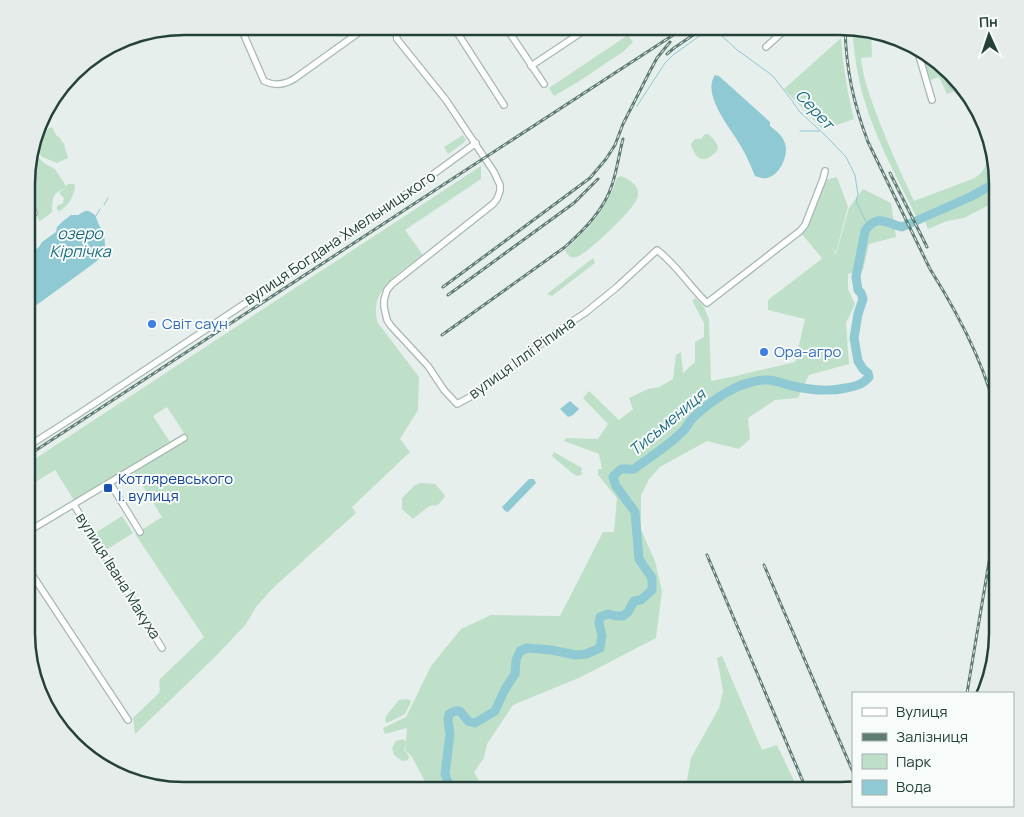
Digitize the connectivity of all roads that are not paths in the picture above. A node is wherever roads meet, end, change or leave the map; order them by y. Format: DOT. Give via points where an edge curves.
graph roads {
  1 [pos="244,35"];
  2 [pos="355,35"];
  3 [pos="396,35"];
  4 [pos="459,35"];
  5 [pos="512,35"];
  6 [pos="578,35"];
  7 [pos="779,35"];
  8 [pos="766,47"];
  9 [pos="920,58"];
  10 [pos="532,66"];
  11 [pos="544,84"];
  12 [pos="932,100"];
  13 [pos="504,105"];
  14 [pos="476,144"];
  15 [pos="825,171"];
  16 [pos="184,438"];
  17 [pos="35,442"];
  18 [pos="110,483"];
  19 [pos="74,505"];
  20 [pos="35,527"];
  21 [pos="140,532"];
  22 [pos="35,579"];
  23 [pos="162,648"];
  24 [pos="128,720"];
  1 -- 2 [label="street" via="264,81 276,84 294,79"];
  3 -- 14 [label="street, вулиця Іллі Ріпина"];
  4 -- 13 [label="street"];
  5 -- 10 [label="street"];
  6 -- 10 [label="street"];
  7 -- 8 [label="street"];
  9 -- 12 [label="street"];
  10 -- 11 [label="street"];
  14 -- 15 [label="street, вулиця Іллі Ріпина" via="498,178 500,191 497,199 392,284 384,300 391,326 457,404 585,313 657,250 707,303 805,225"];
  14 -- 17 [label="street, вулиця Богдана Хмельницького" via="369,221"];
  16 -- 18 [label="street"];
  18 -- 19 [label="street"];
  18 -- 21 [label="street"];
  19 -- 20 [label="street"];
  19 -- 23 [label="street, вулиця Івана Макуха"];
  22 -- 24 [label="street"];
}
